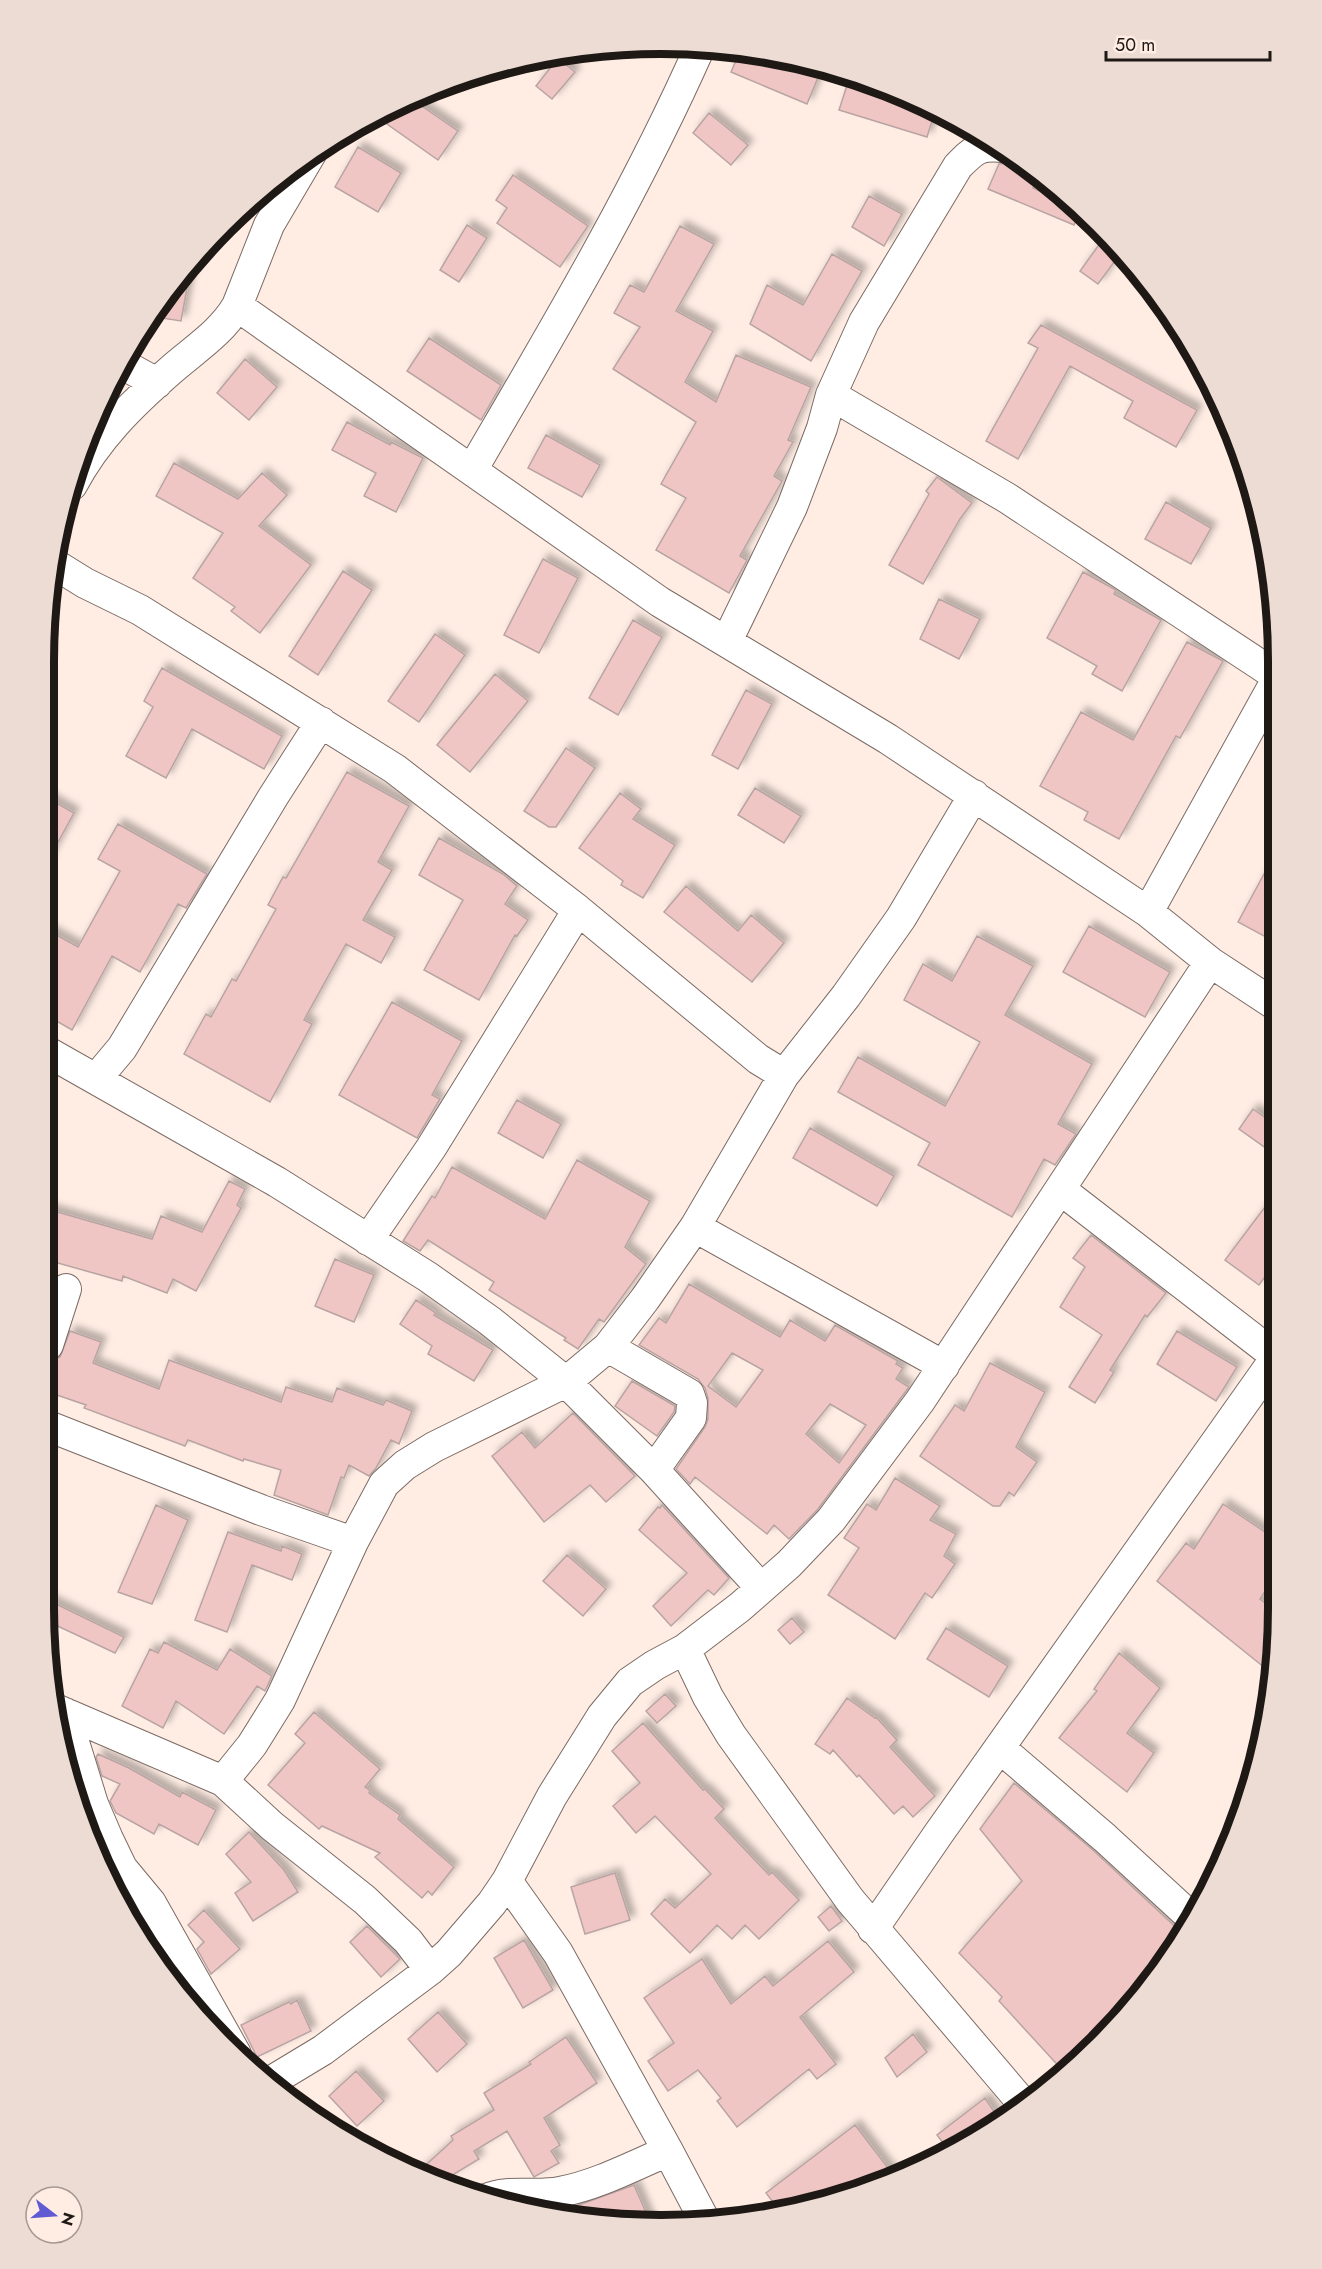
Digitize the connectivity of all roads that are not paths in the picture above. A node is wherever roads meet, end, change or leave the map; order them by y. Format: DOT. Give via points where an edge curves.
graph roads {
  1 [pos="697,55"];
  2 [pos="983,146"];
  3 [pos="298,174"];
  4 [pos="237,306"];
  5 [pos="130,368"];
  6 [pos="157,382"];
  7 [pos="831,395"];
  8 [pos="90,454"];
  9 [pos="472,470"];
  10 [pos="61,568"];
  11 [pos="727,640"];
  12 [pos="1268,672"];
  13 [pos="1268,694"];
  14 [pos="321,722"];
  15 [pos="974,795"];
  16 [pos="578,910"];
  17 [pos="1148,912"];
  18 [pos="1210,962"];
  19 [pos="1268,1000"];
  20 [pos="54,1055"];
  21 [pos="784,1075"];
  22 [pos="96,1079"];
  23 [pos="1060,1190"];
  24 [pos="695,1227"];
  25 [pos="368,1240"];
  26 [pos="66,1289"];
  27 [pos="54,1326"];
  28 [pos="608,1347"];
  29 [pos="1268,1350"];
  30 [pos="944,1366"];
  31 [pos="1268,1370"];
  32 [pos="566,1382"];
  33 [pos="54,1428"];
  34 [pos="654,1470"];
  35 [pos="353,1542"];
  36 [pos="761,1588"];
  37 [pos="685,1649"];
  38 [pos="64,1713"];
  39 [pos="69,1737"];
  40 [pos="1000,1748"];
  41 [pos="223,1781"];
  42 [pos="111,1864"];
  43 [pos="117,1875"];
  44 [pos="507,1881"];
  45 [pos="1186,1913"];
  46 [pos="873,1929"];
  47 [pos="430,1970"];
  48 [pos="218,2022"];
  49 [pos="277,2078"];
  50 [pos="1019,2099"];
  51 [pos="668,2151"];
  52 [pos="504,2194"];
  53 [pos="701,2214"];
  1 -- 9 [label="street" via="602,247"];
  2 -- 7 [label="street" via="958,166 864,322"];
  3 -- 4 [label="street" via="269,225"];
  4 -- 6 [label="street" via="214,335"];
  4 -- 9 [label="street"];
  5 -- 6 [label="street"];
  6 -- 8 [label="street" via="132,404"];
  7 -- 11 [label="street" via="792,507"];
  7 -- 12 [label="street" via="1007,498"];
  9 -- 11 [label="street" via="660,602"];
  10 -- 14 [label="street" via="140,610"];
  11 -- 15 [label="street"];
  13 -- 17 [label="street"];
  14 -- 16 [label="street" via="395,769"];
  14 -- 22 [label="street" via="122,1048"];
  15 -- 17 [label="street"];
  15 -- 21 [label="street" via="902,918"];
  16 -- 21 [label="street" via="759,1059"];
  16 -- 25 [label="street" via="431,1148"];
  17 -- 18 [label="street"];
  18 -- 19 [label="street"];
  18 -- 23 [label="street"];
  20 -- 22 [label="street"];
  21 -- 24 [label="street"];
  22 -- 25 [label="street" via="277,1182"];
  23 -- 29 [label="street"];
  23 -- 30 [label="street"];
  24 -- 28 [label="street"];
  24 -- 30 [label="street"];
  25 -- 32 [label="street" via="454,1294"];
  26 -- 27 [label="street"];
  28 -- 32 [label="street"];
  28 -- 34 [label="street" via="689,1394 691,1418"];
  30 -- 36 [label="street" via="831,1520"];
  31 -- 40 [label="street"];
  32 -- 34 [label="street"];
  32 -- 35 [label="street" via="405,1465 384,1484"];
  33 -- 35 [label="street"];
  34 -- 36 [label="street"];
  35 -- 41 [label="street" via="280,1700"];
  36 -- 37 [label="street"];
  37 -- 44 [label="street" via="630,1682 602,1716 552,1796"];
  37 -- 46 [label="street" via="731,1735"];
  38 -- 41 [label="street"];
  39 -- 42 [label="street"];
  40 -- 45 [label="street"];
  40 -- 46 [label="street"];
  41 -- 47 [label="street" via="272,1826 365,1900 408,1941"];
  43 -- 48 [label="street" via="151,1903"];
  44 -- 47 [label="street" via="449,1953"];
  44 -- 51 [label="street" via="558,1953"];
  46 -- 50 [label="street"];
  47 -- 49 [label="street" via="323,2049"];
  51 -- 52 [label="street" via="581,2188 556,2193"];
  51 -- 53 [label="street"];
}
